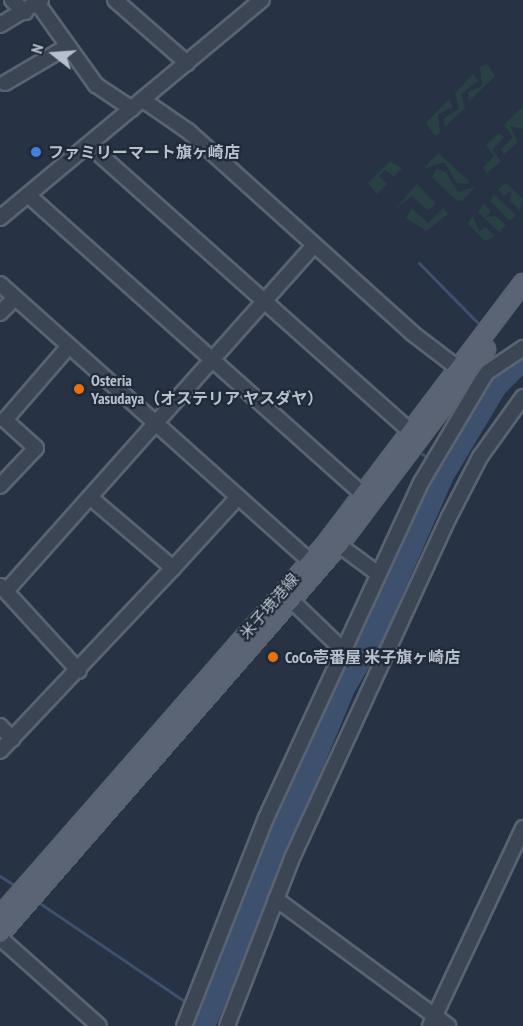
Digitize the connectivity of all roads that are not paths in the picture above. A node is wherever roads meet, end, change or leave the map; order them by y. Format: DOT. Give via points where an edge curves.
graph roads {
  1 [pos="12,0"];
  2 [pos="115,0"];
  3 [pos="262,0"];
  4 [pos="40,2"];
  5 [pos="25,12"];
  6 [pos="0,25"];
  7 [pos="68,46"];
  8 [pos="187,63"];
  9 [pos="5,83"];
  10 [pos="143,100"];
  11 [pos="132,109"];
  12 [pos="89,145"];
  13 [pos="28,195"];
  14 [pos="0,218"];
  15 [pos="314,245"];
  16 [pos="523,283"];
  17 [pos="0,284"];
  18 [pos="15,298"];
  19 [pos="523,300"];
  20 [pos="264,301"];
  21 [pos="0,313"];
  22 [pos="69,346"];
  23 [pos="523,348"];
  24 [pos="211,360"];
  25 [pos="463,373"];
  26 [pos="523,397"];
  27 [pos="3,417"];
  28 [pos="155,424"];
  29 [pos="410,431"];
  30 [pos="0,486"];
  31 [pos="364,495"];
  32 [pos="90,496"];
  33 [pos="238,497"];
  34 [pos="339,545"];
  35 [pos="314,565"];
  36 [pos="172,568"];
  37 [pos="378,574"];
  38 [pos="3,588"];
  39 [pos="292,601"];
  40 [pos="343,650"];
  41 [pos="79,671"];
  42 [pos="0,726"];
  43 [pos="12,739"];
  44 [pos="0,751"];
  45 [pos="523,828"];
  46 [pos="276,899"];
  47 [pos="0,916"];
  48 [pos="0,934"];
  49 [pos="0,938"];
  50 [pos="432,1021"];
  51 [pos="99,1026"];
  52 [pos="184,1026"];
  53 [pos="227,1026"];
  54 [pos="448,1026"];
  1 -- 5 [label="street"];
  2 -- 8 [label="street"];
  3 -- 8 [label="street"];
  4 -- 5 [label="street"];
  4 -- 7 [label="street"];
  5 -- 6 [label="street"];
  7 -- 9 [label="street"];
  7 -- 11 [label="street" via="96,84"];
  8 -- 10 [label="street"];
  10 -- 11 [label="street"];
  10 -- 15 [label="street" via="188,130"];
  11 -- 12 [label="street"];
  12 -- 13 [label="street"];
  12 -- 20 [label="street"];
  13 -- 14 [label="street"];
  13 -- 24 [label="street"];
  15 -- 20 [label="street"];
  15 -- 25 [label="street"];
  16 -- 25 [label="main road, 米子境港線"];
  17 -- 18 [label="street"];
  18 -- 21 [label="street"];
  18 -- 22 [label="street"];
  19 -- 25 [label="main road, 米子境港線"];
  20 -- 24 [label="street"];
  20 -- 29 [label="street"];
  22 -- 27 [label="street"];
  22 -- 28 [label="street"];
  23 -- 37 [label="street" via="480,381 435,456"];
  24 -- 28 [label="street"];
  24 -- 31 [label="street"];
  25 -- 29 [label="main road, 米子境港線"];
  25 -- 34 [label="main road, 米子境港線"];
  26 -- 46 [label="street" via="480,457 449,517"];
  27 -- 30 [label="street" via="36,448"];
  28 -- 32 [label="street"];
  28 -- 33 [label="street"];
  29 -- 31 [label="main road, 米子境港線"];
  31 -- 35 [label="main road, 米子境港線"];
  32 -- 36 [label="street"];
  32 -- 38 [label="street"];
  33 -- 35 [label="street"];
  33 -- 36 [label="street"];
  34 -- 35 [label="main road, 米子境港線"];
  34 -- 37 [label="street"];
  35 -- 39 [label="main road, 米子境港線"];
  35 -- 47 [label="main road, 米子境港線"];
  36 -- 41 [label="street"];
  37 -- 40 [label="street"];
  38 -- 41 [label="street"];
  39 -- 40 [label="street"];
  39 -- 48 [label="main road, 米子境港線"];
  40 -- 52 [label="street" via="258,836"];
  41 -- 43 [label="street"];
  42 -- 43 [label="street"];
  43 -- 44 [label="street"];
  45 -- 50 [label="street"];
  46 -- 50 [label="street"];
  46 -- 53 [label="street"];
  49 -- 51 [label="street"];
  50 -- 54 [label="street"];
}
